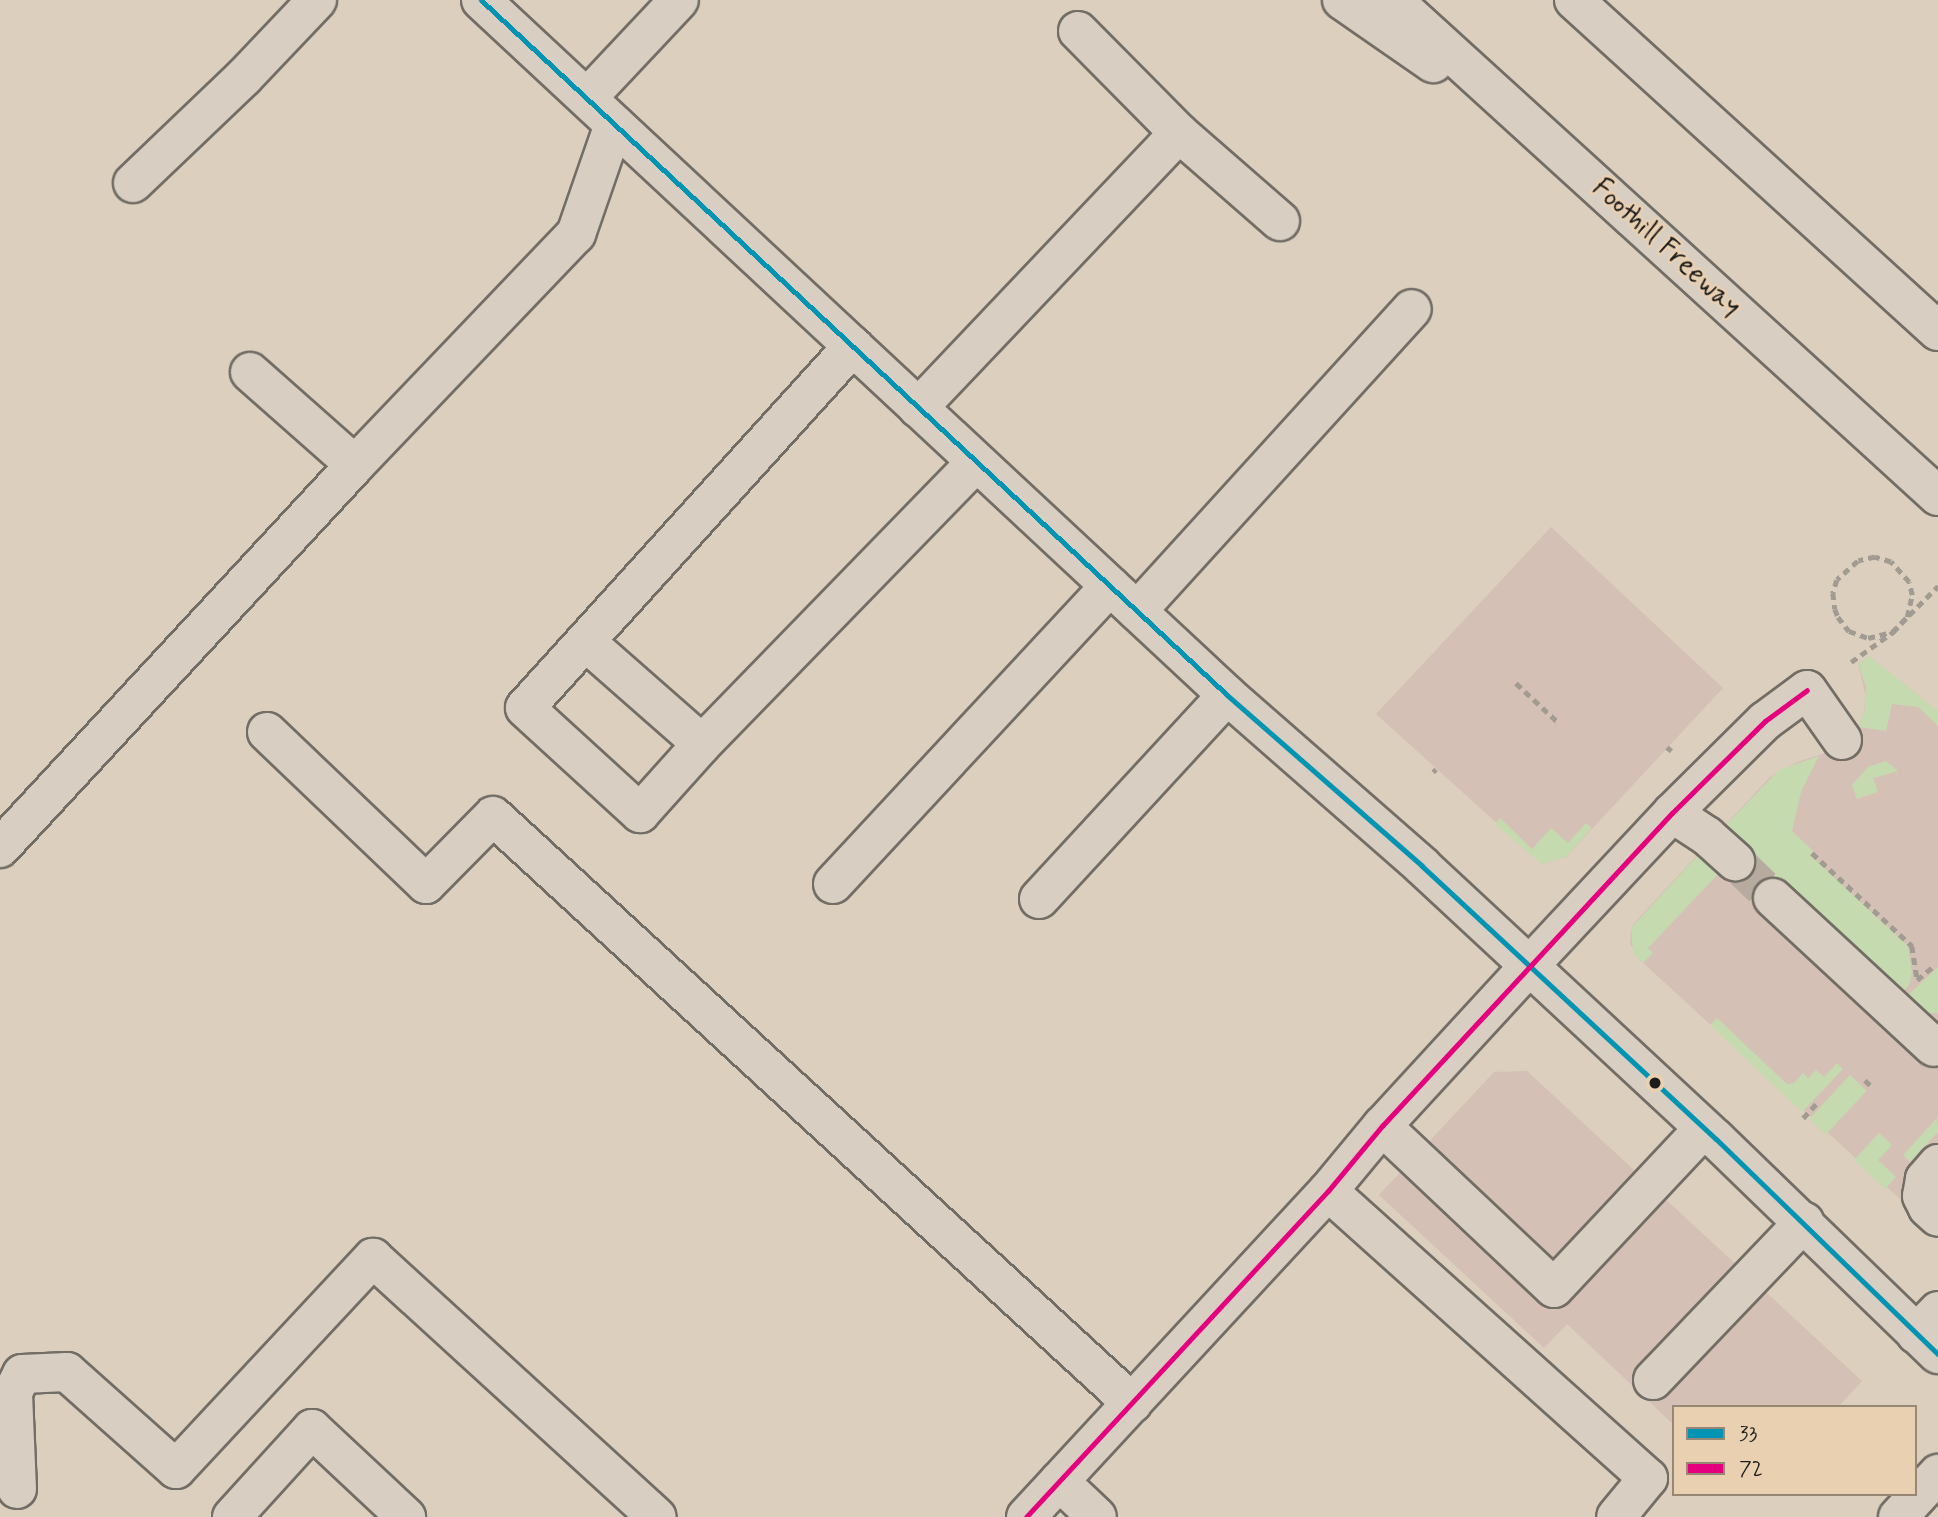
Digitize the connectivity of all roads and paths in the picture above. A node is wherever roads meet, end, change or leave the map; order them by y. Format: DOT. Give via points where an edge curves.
graph roads {
  1 [pos="317,0"];
  2 [pos="481,0"];
  3 [pos="679,0"];
  4 [pos="1342,0"];
  5 [pos="1393,0"];
  6 [pos="1574,0"];
  7 [pos="1078,31"];
  8 [pos="587,98"];
  9 [pos="614,124"];
  10 [pos="1179,132"];
  11 [pos="1550,143"];
  12 [pos="133,183"];
  13 [pos="1280,221"];
  14 [pos="1412,309"];
  15 [pos="1938,331"];
  16 [pos="853,346"];
  17 [pos="250,372"];
  18 [pos="918,408"];
  19 [pos="976,462"];
  20 [pos="355,465"];
  21 [pos="1938,496"];
  22 [pos="1938,586"];
  23 [pos="1123,599"];
  24 [pos="586,642"];
  25 [pos="1851,662"];
  26 [pos="1516,683"];
  27 [pos="1227,695"];
  28 [pos="1560,724"];
  29 [pos="267,732"];
  30 [pos="1842,740"];
  31 [pos="702,744"];
  32 [pos="1672,813"];
  33 [pos="0,848"];
  34 [pos="1812,853"];
  35 [pos="1735,861"];
  36 [pos="833,884"];
  37 [pos="1773,898"];
  38 [pos="1039,899"];
  39 [pos="1935,965"];
  40 [pos="1529,966"];
  41 [pos="1917,980"];
  42 [pos="1910,988"];
  43 [pos="1934,1047"];
  44 [pos="1866,1080"];
  45 [pos="1872,1087"];
  46 [pos="1816,1104"];
  47 [pos="1803,1118"];
  48 [pos="1382,1126"];
  49 [pos="1704,1128"];
  50 [pos="1938,1164"];
  51 [pos="1328,1191"];
  52 [pos="1938,1217"];
  53 [pos="1804,1222"];
  54 [pos="1931,1333"];
  55 [pos="1653,1380"];
  56 [pos="1132,1403"];
  57 [pos="1938,1474"];
  58 [pos="1059,1481"];
  59 [pos="18,1489"];
  60 [pos="232,1517"];
  61 [pos="406,1517"];
  62 [pos="657,1517"];
  63 [pos="1026,1517"];
  64 [pos="1097,1517"];
  65 [pos="1616,1517"];
  66 [pos="1898,1517"];
  1 -- 12 [label="main road"];
  2 -- 8 [label="main road"];
  3 -- 8 [label="main road"];
  4 -- 11 [label="main road"];
  5 -- 11 [label="main road, Foothill Freeway"];
  6 -- 15 [label="main road"];
  7 -- 10 [label="main road"];
  8 -- 9 [label="main road"];
  9 -- 16 [label="main road"];
  9 -- 20 [label="main road" via="576,234"];
  10 -- 13 [label="main road"];
  10 -- 18 [label="main road"];
  11 -- 21 [label="main road, Foothill Freeway"];
  14 -- 23 [label="main road"];
  16 -- 18 [label="main road"];
  16 -- 24 [label="main road"];
  17 -- 20 [label="main road"];
  18 -- 19 [label="main road"];
  19 -- 23 [label="main road"];
  19 -- 31 [label="main road"];
  20 -- 33 [label="main road"];
  22 -- 25 [label="path, bridge" via="1900,627 1884,636 1868,638 1849,631 1835,609 1833,593 1845,569 1875,557 1891,562 1909,582 1912,595 1907,617 1893,632"];
  23 -- 27 [label="main road"];
  23 -- 36 [label="main road"];
  24 -- 31 [label="main road"];
  24 -- 31 [label="main road" via="525,708 640,813"];
  26 -- 28 [label="path"];
  27 -- 38 [label="main road"];
  27 -- 40 [label="main road"];
  29 -- 56 [label="main road" via="426,884 493,816"];
  30 -- 32 [label="main road" via="1807,690 1765,721"];
  32 -- 35 [label="main road"];
  32 -- 40 [label="main road"];
  34 -- 41 [label="path" via="1912,946"];
  37 -- 43 [label="main road"];
  39 -- 41 [label="path"];
  40 -- 48 [label="main road"];
  40 -- 49 [label="main road"];
  41 -- 42 [label="path"];
  44 -- 45 [label="path"];
  46 -- 47 [label="path"];
  48 -- 49 [label="main road" via="1554,1288"];
  48 -- 51 [label="main road"];
  49 -- 53 [label="main road"];
  50 -- 52 [label="main road" via="1925,1179 1923,1196"];
  51 -- 56 [label="main road"];
  51 -- 65 [label="main road" via="1648,1478"];
  53 -- 54 [label="main road"];
  53 -- 55 [label="main road"];
  56 -- 58 [label="main road"];
  57 -- 66 [label="main road"];
  58 -- 63 [label="main road"];
  58 -- 64 [label="main road"];
  59 -- 62 [label="main road" via="13,1392 22,1374 67,1372 176,1469 373,1258"];
  60 -- 61 [label="main road" via="312,1429"];
}
